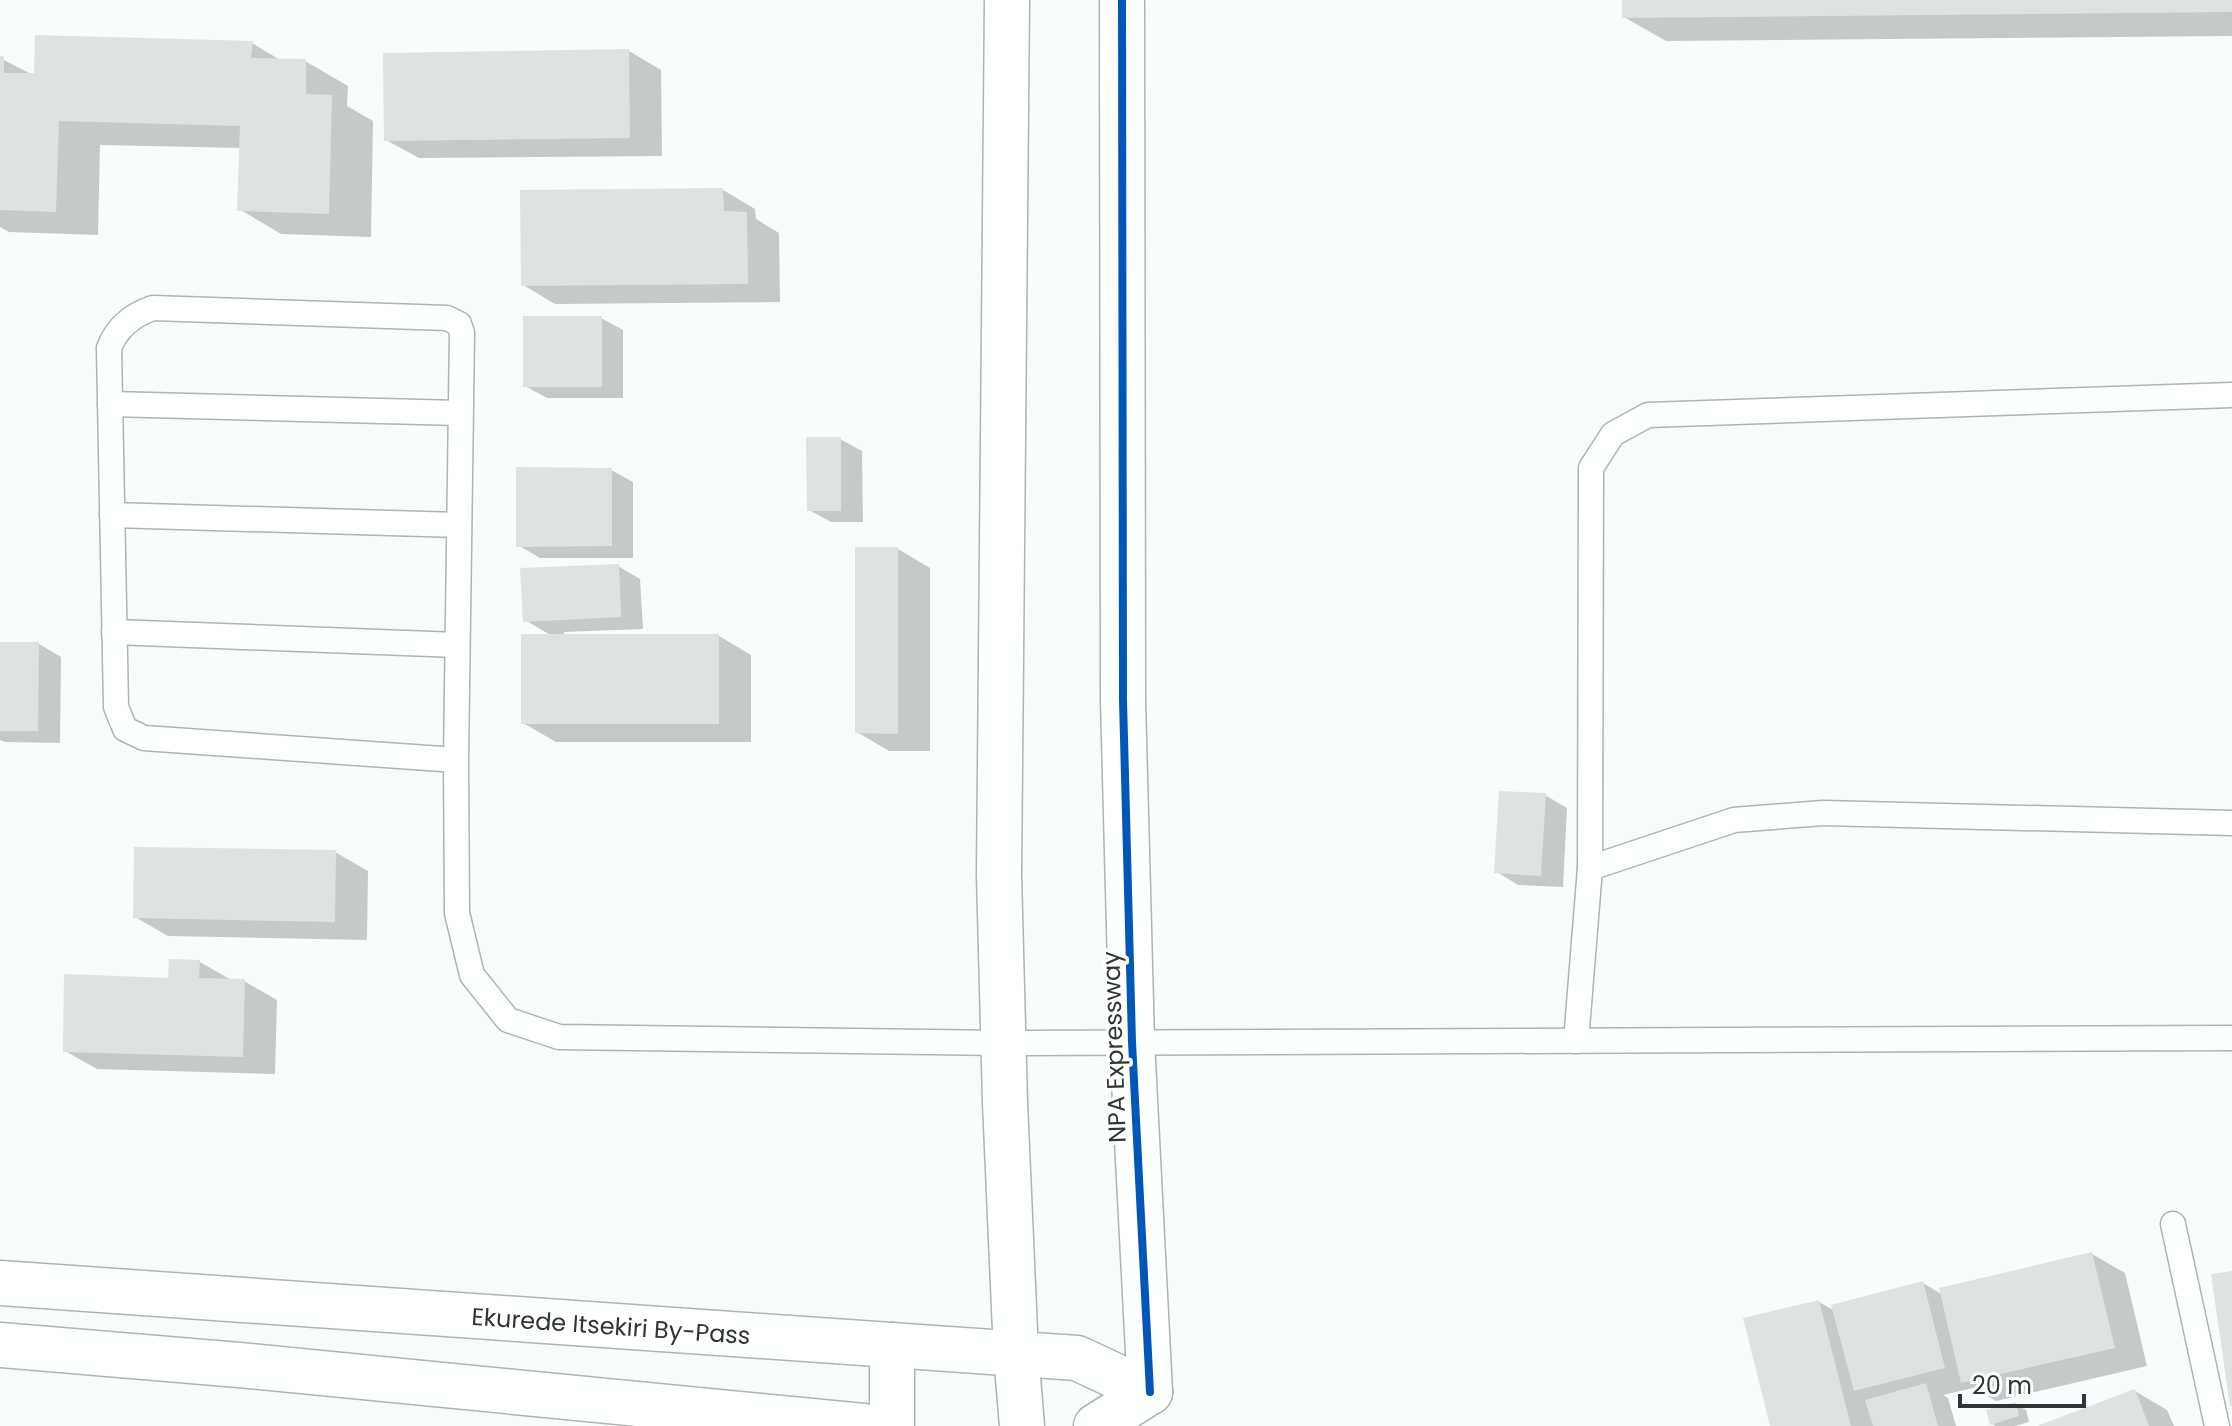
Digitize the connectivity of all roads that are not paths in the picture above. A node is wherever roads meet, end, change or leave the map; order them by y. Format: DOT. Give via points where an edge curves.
graph roads {
  1 [pos="1007,0"];
  2 [pos="1122,0"];
  3 [pos="2232,395"];
  4 [pos="110,404"];
  5 [pos="460,413"];
  6 [pos="112,515"];
  7 [pos="459,525"];
  8 [pos="114,632"];
  9 [pos="457,645"];
  10 [pos="456,760"];
  11 [pos="2232,823"];
  12 [pos="1590,868"];
  13 [pos="2232,1038"];
  14 [pos="1576,1041"];
  15 [pos="1132,1042"];
  16 [pos="1004,1043"];
  17 [pos="2173,1224"];
  18 [pos="0,1283"];
  19 [pos="0,1345"];
  20 [pos="892,1345"];
  21 [pos="1016,1354"];
  22 [pos="1153,1409"];
  23 [pos="863,1426"];
  24 [pos="892,1426"];
  25 [pos="1022,1426"];
  26 [pos="1096,1426"];
  27 [pos="2217,1426"];
  1 -- 16 [label="street" via="999,875"];
  2 -- 15 [label="street, NPA Expressway" via="1123,700"];
  3 -- 12 [label="lane" via="1648,415 1613,434 1591,468"];
  4 -- 5 [label="lane"];
  4 -- 5 [label="lane" via="113,337 137,313 153,308 447,318 459,324 462,333"];
  4 -- 6 [label="lane"];
  5 -- 7 [label="lane"];
  6 -- 7 [label="lane"];
  6 -- 8 [label="lane"];
  7 -- 9 [label="lane"];
  8 -- 9 [label="lane"];
  8 -- 10 [label="lane" via="116,707 131,734"];
  9 -- 10 [label="lane"];
  10 -- 16 [label="lane" via="457,913 472,975 508,1020 559,1037"];
  11 -- 12 [label="lane" via="1808,814 1734,820"];
  12 -- 14 [label="lane"];
  13 -- 14 [label="lane"];
  14 -- 15 [label="lane"];
  15 -- 16 [label="lane"];
  15 -- 22 [label="street, NPA Expressway"];
  16 -- 21 [label="street"];
  17 -- 27 [label="lane"];
  18 -- 20 [label="street, Ekurede Itsekiri By-Pass"];
  19 -- 23 [label="street"];
  20 -- 21 [label="street, Ekurede Itsekiri By-Pass"];
  20 -- 24 [label="street"];
  21 -- 22 [label="street, Ekurede Itsekiri By-Pass" via="1077,1358"];
  21 -- 25 [label="street"];
  22 -- 26 [label="street"];
}
